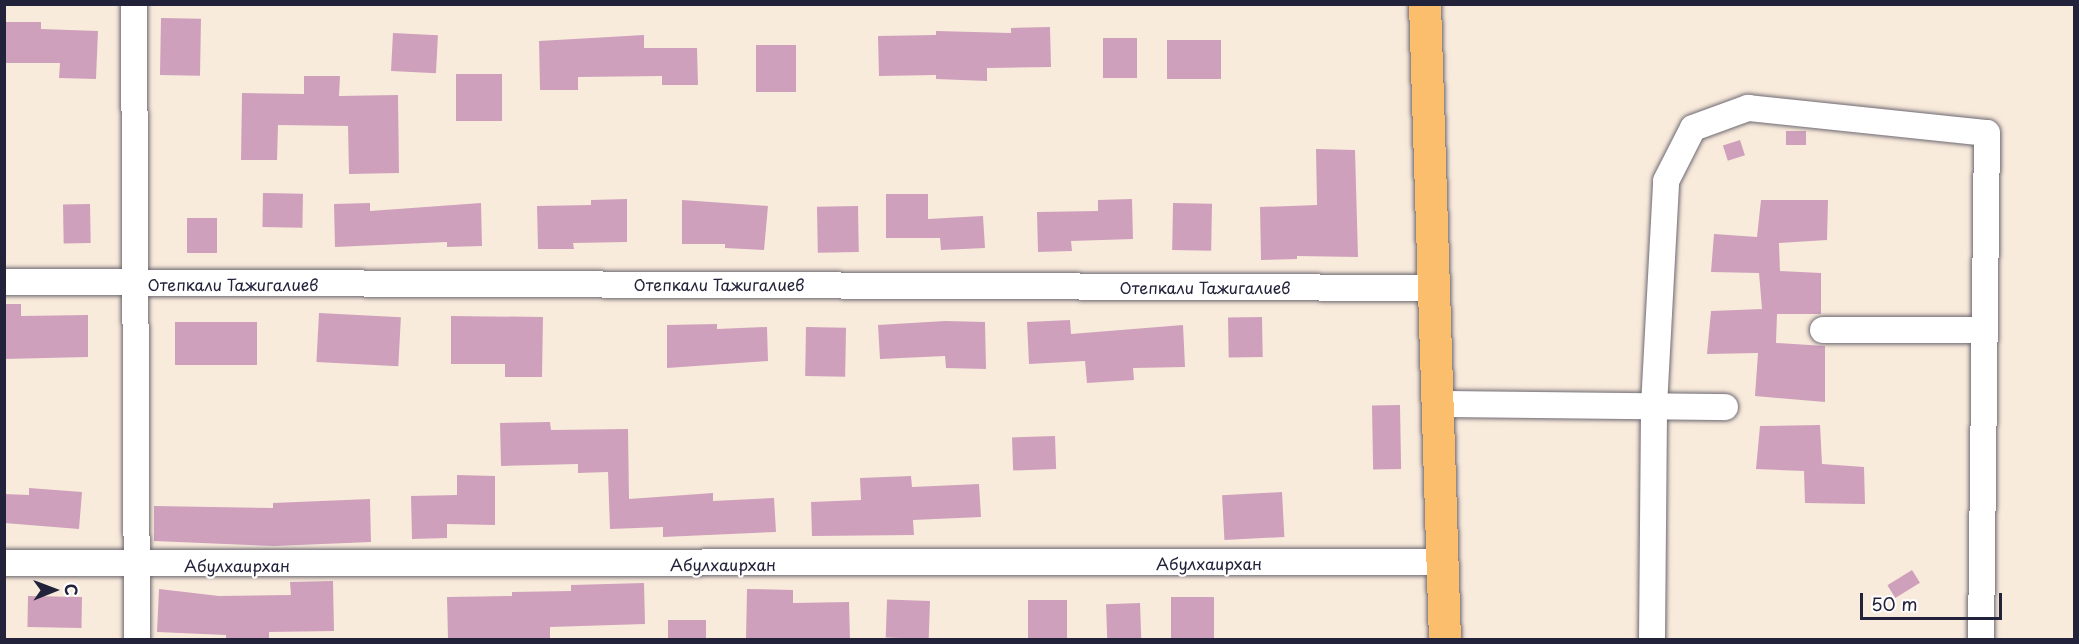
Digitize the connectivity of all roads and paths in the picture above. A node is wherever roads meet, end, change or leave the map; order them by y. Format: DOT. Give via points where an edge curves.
graph roads {
  1 [pos="134,4"];
  2 [pos="1425,4"];
  3 [pos="4,282"];
  4 [pos="134,284"];
  5 [pos="1434,288"];
  6 [pos="1823,330"];
  7 [pos="1985,330"];
  8 [pos="1437,404"];
  9 [pos="1654,406"];
  10 [pos="1725,407"];
  11 [pos="1442,562"];
  12 [pos="4,563"];
  13 [pos="135,564"];
  14 [pos="137,639"];
  15 [pos="1445,639"];
  16 [pos="1652,639"];
  17 [pos="1981,639"];
  1 -- 4 [label="street"];
  2 -- 5 [label="main road"];
  3 -- 4 [label="street, Отепкали Тажигалиев"];
  4 -- 5 [label="street, Отепкали Тажигалиев"];
  4 -- 13 [label="street"];
  5 -- 8 [label="main road"];
  6 -- 7 [label="street"];
  7 -- 9 [label="street" via="1988,133 1749,108 1693,129 1666,181"];
  7 -- 17 [label="street"];
  8 -- 9 [label="street"];
  8 -- 11 [label="main road"];
  9 -- 10 [label="street"];
  9 -- 16 [label="street"];
  11 -- 13 [label="street, Абулхаирхан"];
  11 -- 15 [label="main road"];
  12 -- 13 [label="street, Абулхаирхан"];
  13 -- 14 [label="street"];
}
